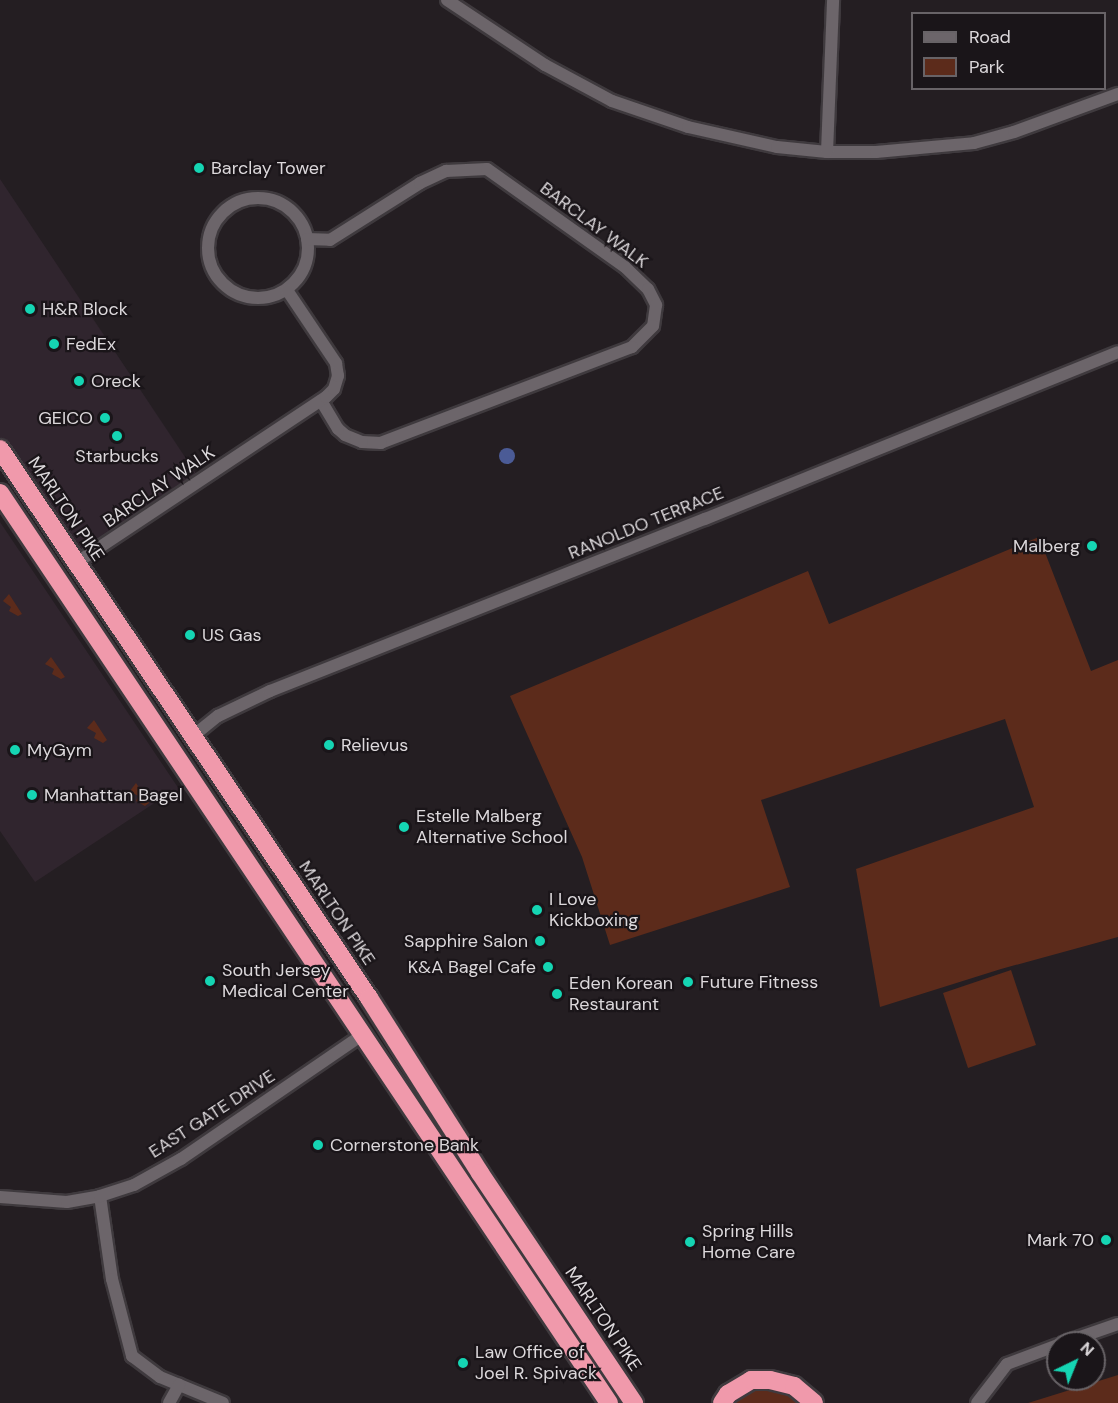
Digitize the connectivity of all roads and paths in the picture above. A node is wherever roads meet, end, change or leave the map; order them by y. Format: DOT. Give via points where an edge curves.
graph roads {
  1 [pos="447,0"];
  2 [pos="833,0"];
  3 [pos="1118,94"];
  4 [pos="827,152"];
  5 [pos="307,238"];
  6 [pos="287,290"];
  7 [pos="1118,352"];
  8 [pos="321,401"];
  9 [pos="0,449"];
  10 [pos="0,493"];
  11 [pos="76,562"];
  12 [pos="193,736"];
  13 [pos="196,786"];
  14 [pos="369,998"];
  15 [pos="362,1035"];
  16 [pos="100,1196"];
  17 [pos="0,1197"];
  18 [pos="1118,1324"];
  19 [pos="1098,1331"];
  20 [pos="1046,1349"];
  21 [pos="179,1385"];
  22 [pos="169,1403"];
  23 [pos="223,1403"];
  24 [pos="609,1403"];
  25 [pos="634,1403"];
  26 [pos="722,1403"];
  27 [pos="814,1403"];
  28 [pos="977,1403"];
  1 -- 4 [label="street" via="545,66 612,101 720,136"];
  2 -- 4 [label="street"];
  3 -- 4 [label="street" via="974,143"];
  5 -- 6 [label="street" via="304,267"];
  5 -- 6 [label="street" via="290,210 259,198 233,205 212,230 209,256 224,285 252,298 270,297"];
  5 -- 8 [label="street, BARCLAY WALK" via="330,240 446,171 487,169 625,267 648,289 656,305 653,326 632,347 381,443 362,442 345,435"];
  6 -- 8 [label="street, BARCLAY WALK" via="337,368 335,387"];
  7 -- 12 [label="street, RANOLDO TERRACE" via="270,691 218,716"];
  8 -- 11 [label="street, BARCLAY WALK"];
  9 -- 11 [label="highway, MARLTON PIKE"];
  10 -- 13 [label="highway"];
  11 -- 12 [label="highway, MARLTON PIKE"];
  12 -- 14 [label="highway, MARLTON PIKE"];
  13 -- 14 [label="highway" via="207,785 220,795 320,944"];
  13 -- 15 [label="highway"];
  14 -- 25 [label="highway, MARLTON PIKE" via="475,1166"];
  15 -- 16 [label="street, EAST GATE DRIVE" via="182,1159 134,1185"];
  15 -- 24 [label="highway"];
  16 -- 17 [label="street, EAST GATE DRIVE" via="67,1202"];
  16 -- 21 [label="street" via="112,1279 132,1356 160,1377"];
  18 -- 19 [label="street"];
  20 -- 28 [label="street" via="1007,1364"];
  21 -- 22 [label="street"];
  21 -- 23 [label="street"];
  26 -- 27 [label="highway" via="728,1394 752,1380 794,1386"];
}
